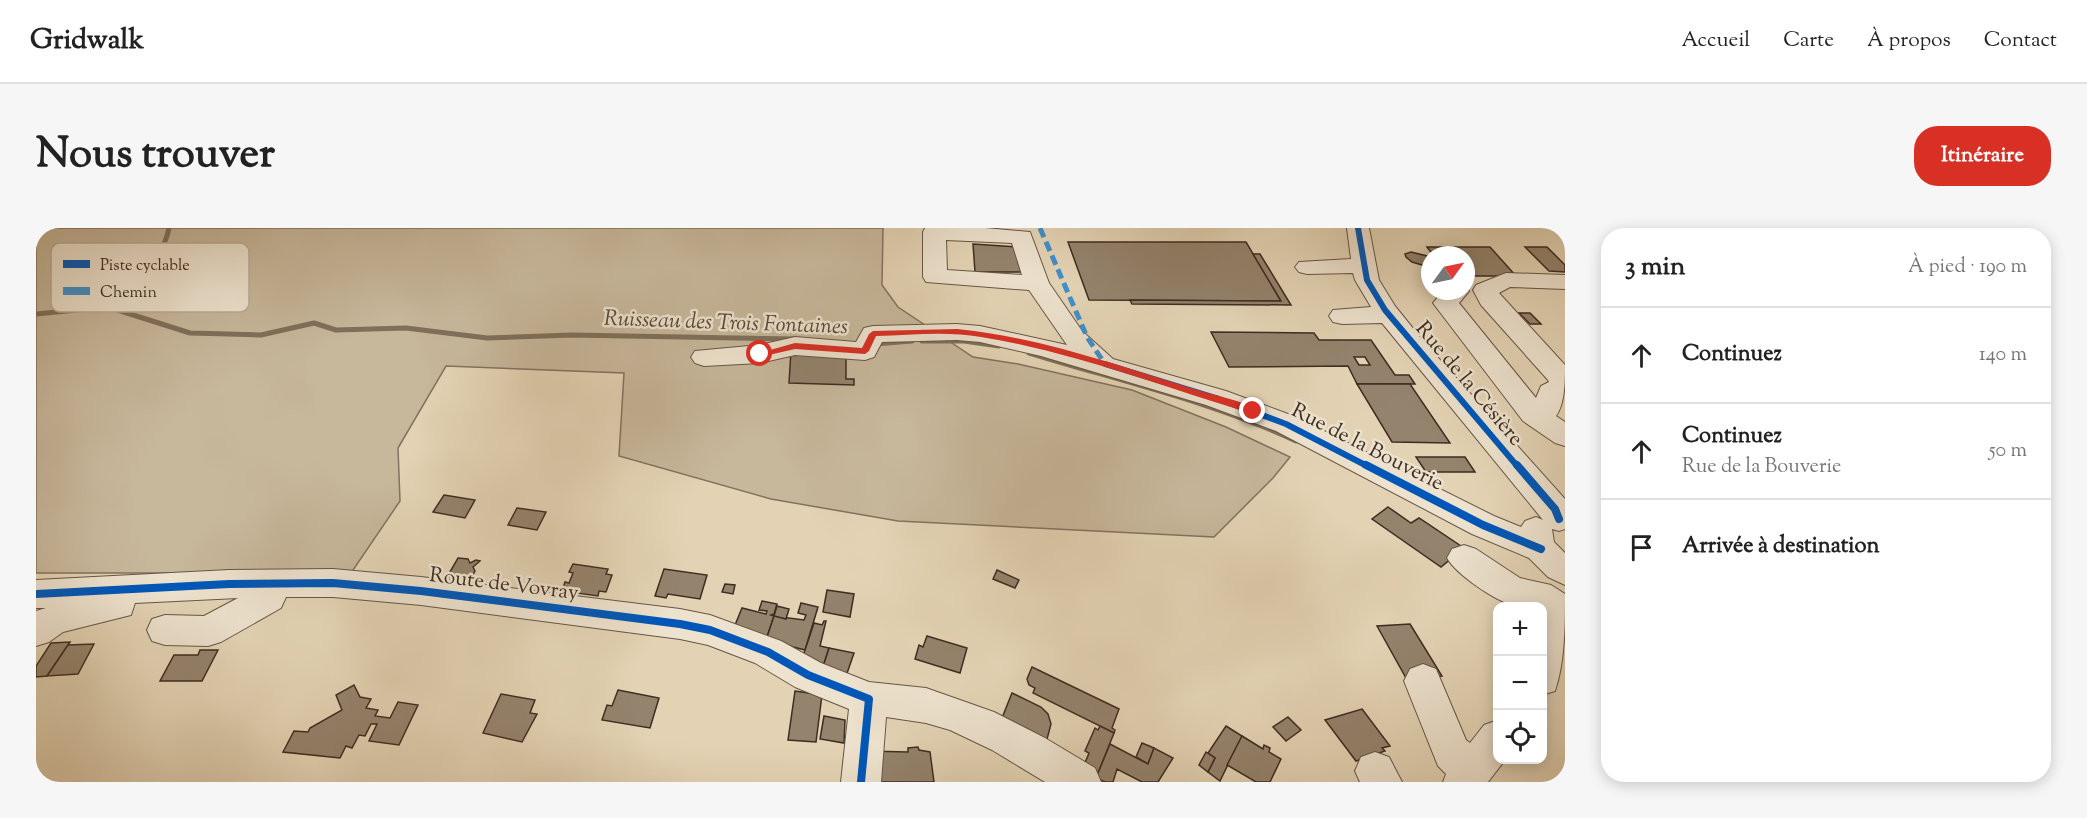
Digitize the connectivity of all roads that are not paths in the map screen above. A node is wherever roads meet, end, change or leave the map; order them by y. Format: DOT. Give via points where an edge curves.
graph roads {
  1 [pos="1358,228"];
  2 [pos="1307,267"];
  3 [pos="1364,267"];
  4 [pos="1565,282"];
  5 [pos="1037,283"];
  6 [pos="1477,287"];
  7 [pos="1448,300"];
  8 [pos="1390,315"];
  9 [pos="1342,316"];
  10 [pos="704,357"];
  11 [pos="1105,364"];
  12 [pos="1533,414"];
  13 [pos="1565,436"];
  14 [pos="1562,520"];
  15 [pos="1541,549"];
  16 [pos="1464,558"];
  17 [pos="1565,571"];
  18 [pos="275,584"];
  19 [pos="147,588"];
  20 [pos="36,594"];
  21 [pos="1564,610"];
  22 [pos="109,629"];
  23 [pos="165,630"];
  24 [pos="36,631"];
  25 [pos="1545,656"];
  26 [pos="1424,681"];
  27 [pos="868,699"];
  28 [pos="1493,743"];
  29 [pos="1467,777"];
  30 [pos="861,782"];
  31 [pos="1082,782"];
  1 -- 3 [label="street, Rue de la Césière"];
  2 -- 3 [label="street"];
  3 -- 8 [label="street, Rue de la Césière" via="1367,280"];
  4 -- 6 [label="street" via="1506,280"];
  5 -- 11 [label="street" via="1073,337"];
  6 -- 12 [label="street" via="1485,290 1560,376 1563,383 1551,393 1548,408"];
  7 -- 12 [label="street" via="1446,303"];
  8 -- 9 [label="street"];
  8 -- 14 [label="street, Rue de la Césière"];
  10 -- 11 [label="street, Rue de la Bouverie" via="760,354 795,346 865,351 873,334 933,332 980,334"];
  11 -- 15 [label="street, Rue de la Bouverie" via="1286,424 1484,525"];
  12 -- 13 [label="street"];
  14 -- 15 [label="street" via="1548,520 1540,525 1536,539"];
  15 -- 17 [label="street"];
  16 -- 21 [label="street" via="1513,591 1539,595"];
  18 -- 19 [label="street, Route de Vovray"];
  18 -- 23 [label="street" via="269,598 208,630"];
  18 -- 27 [label="street, Route de Vovray" via="358,584 680,624 710,630 768,652 808,675"];
  19 -- 20 [label="street, Route de Vovray"];
  19 -- 24 [label="street" via="132,602 57,619 40,625"];
  21 -- 25 [label="street" via="1551,625"];
  22 -- 24 [label="street" via="42,636"];
  26 -- 29 [label="street" via="1452,753"];
  27 -- 30 [label="street"];
  27 -- 31 [label="street, Route de Vovray" via="945,711 978,722"];
  28 -- 29 [label="street"];
}
